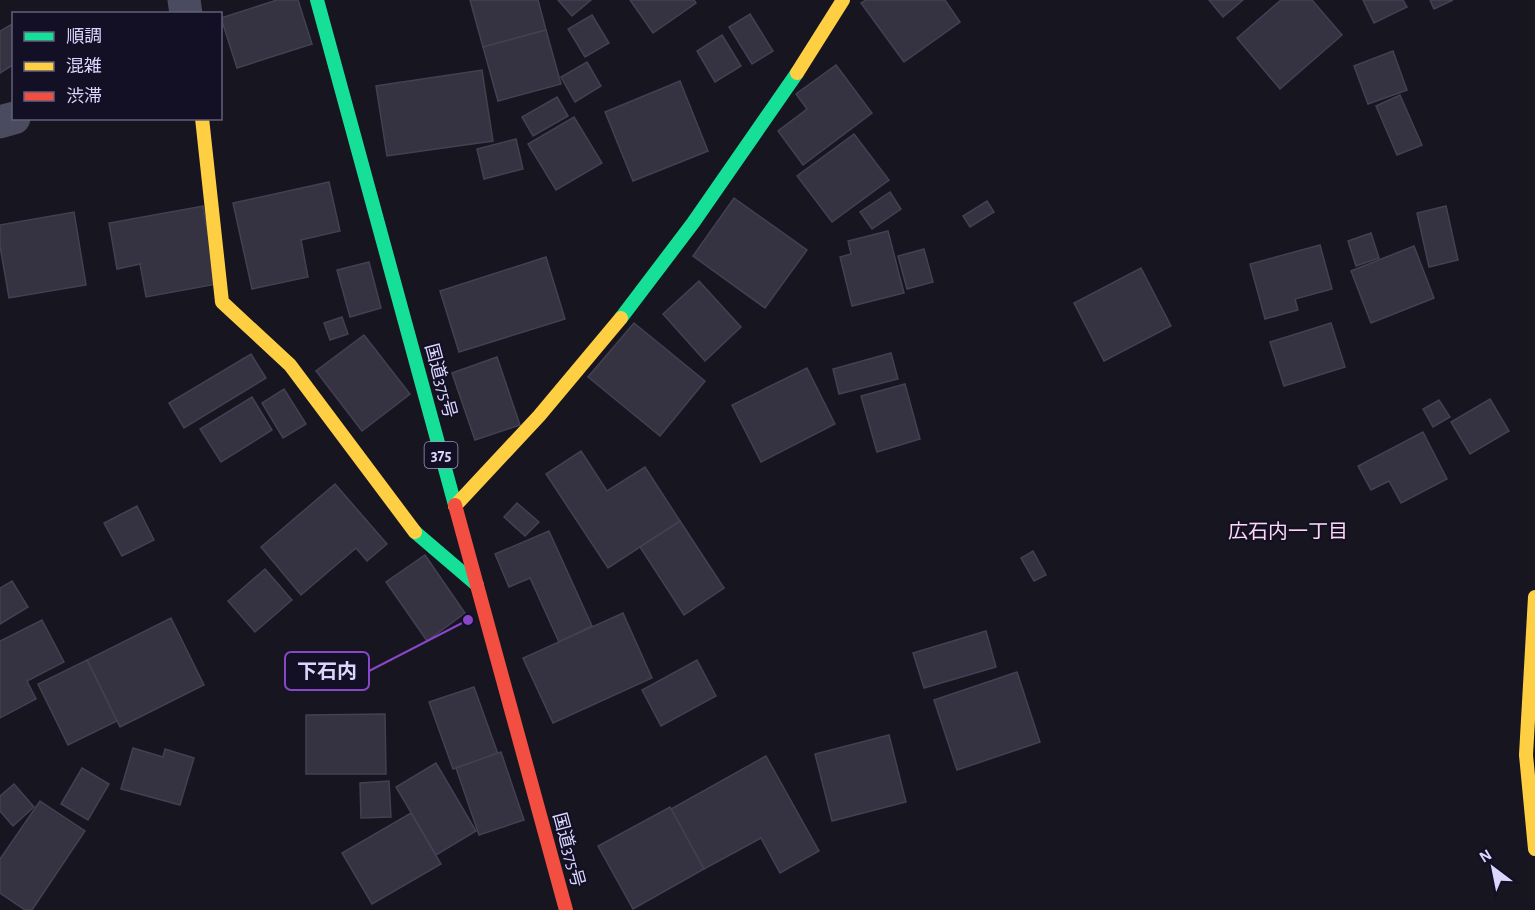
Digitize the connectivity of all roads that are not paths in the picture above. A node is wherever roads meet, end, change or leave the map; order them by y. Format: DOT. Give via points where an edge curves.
graph roads {
  1 [pos="317,0"];
  2 [pos="843,0"];
  3 [pos="202,120"];
  4 [pos="455,506"];
  5 [pos="477,585"];
  6 [pos="1535,597"];
  7 [pos="1535,849"];
  8 [pos="566,910"];
  1 -- 4 [label="main road, 国道375号 / 375"];
  2 -- 4 [label="main road" via="715,194 641,294 504,457"];
  3 -- 5 [label="main road" via="222,302 290,365 411,528"];
  4 -- 5 [label="main road, 国道375号 / 375"];
  5 -- 8 [label="main road, 国道375号 / 375"];
  6 -- 7 [label="main road" via="1526,698 1528,815"];
}
